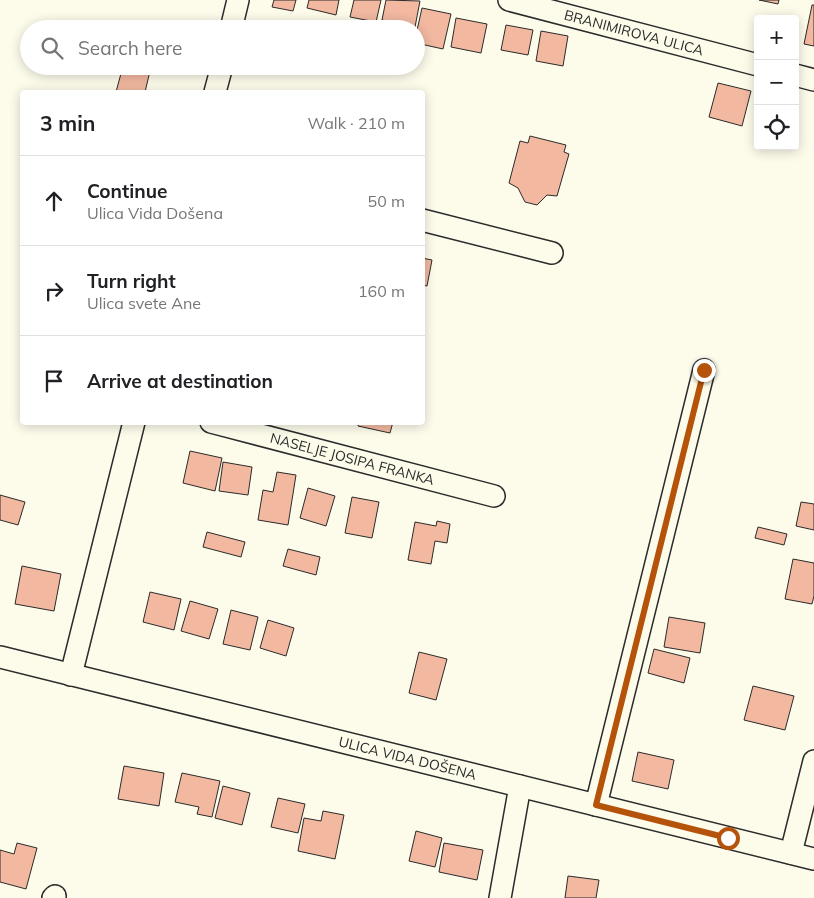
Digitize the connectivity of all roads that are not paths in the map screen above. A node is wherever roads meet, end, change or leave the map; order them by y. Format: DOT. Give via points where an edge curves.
graph roads {
  1 [pos="238,0"];
  2 [pos="509,0"];
  3 [pos="233,20"];
  4 [pos="754,65"];
  5 [pos="220,75"];
  6 [pos="799,76"];
  7 [pos="814,80"];
  8 [pos="216,90"];
  9 [pos="425,221"];
  10 [pos="552,253"];
  11 [pos="704,370"];
  12 [pos="133,425"];
  13 [pos="222,425"];
  14 [pos="494,496"];
  15 [pos="0,657"];
  16 [pos="72,675"];
  17 [pos="814,761"];
  18 [pos="520,786"];
  19 [pos="596,805"];
  20 [pos="791,853"];
  21 [pos="814,859"];
  22 [pos="500,898"];
  1 -- 3 [label="street"];
  2 -- 4 [label="street, BRANIMIROVA ULICA"];
  5 -- 8 [label="street"];
  6 -- 7 [label="street"];
  9 -- 10 [label="street"];
  11 -- 19 [label="street"];
  12 -- 16 [label="street"];
  13 -- 14 [label="street, NASELJE JOSIPA FRANKA"];
  15 -- 16 [label="street, ULICA VIDA DOŠENA"];
  16 -- 18 [label="street, ULICA VIDA DOŠENA"];
  17 -- 20 [label="street"];
  18 -- 19 [label="street, ULICA VIDA DOŠENA"];
  18 -- 22 [label="street"];
  19 -- 20 [label="street, ULICA VIDA DOŠENA"];
  20 -- 21 [label="street, ULICA VIDA DOŠENA"];
}
